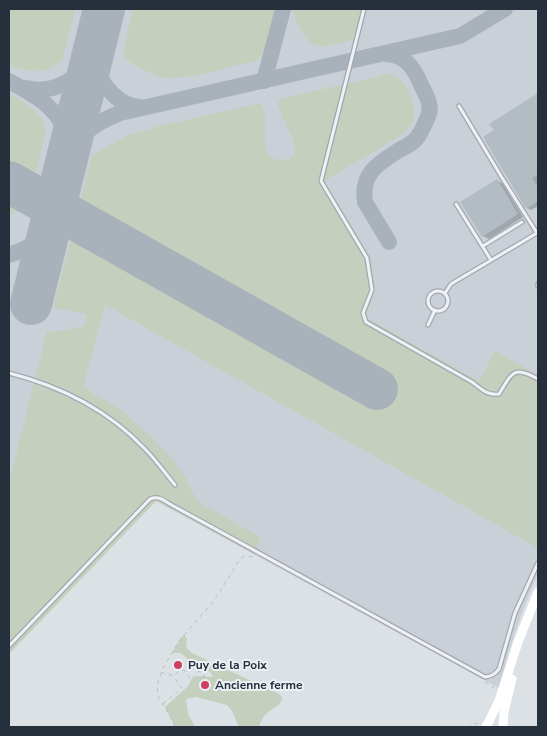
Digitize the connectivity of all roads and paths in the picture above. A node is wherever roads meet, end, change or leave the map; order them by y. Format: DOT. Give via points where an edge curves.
graph roads {
  1 [pos="364,9"];
  2 [pos="459,106"];
  3 [pos="456,204"];
  4 [pos="522,222"];
  5 [pos="538,232"];
  6 [pos="482,246"];
  7 [pos="491,260"];
  8 [pos="445,293"];
  9 [pos="435,310"];
  10 [pos="428,324"];
  11 [pos="9,372"];
  12 [pos="538,379"];
  13 [pos="174,485"];
  14 [pos="256,557"];
  15 [pos="538,563"];
  16 [pos="538,592"];
  17 [pos="525,626"];
  18 [pos="9,646"];
  19 [pos="161,672"];
  20 [pos="174,676"];
  21 [pos="206,686"];
  22 [pos="163,704"];
  23 [pos="175,727"];
  24 [pos="486,727"];
  25 [pos="503,727"];
  1 -- 12 [label="lane" via="321,181 367,258 372,290 363,313 366,322 493,395 500,394 516,372 524,371"];
  2 -- 5 [label="lane"];
  3 -- 6 [label="lane"];
  4 -- 6 [label="lane"];
  5 -- 7 [label="lane"];
  6 -- 7 [label="lane"];
  7 -- 8 [label="lane" via="451,284"];
  8 -- 9 [label="lane" via="447,307"];
  8 -- 9 [label="lane" via="437,291 431,294 428,303"];
  9 -- 10 [label="lane"];
  11 -- 13 [label="lane" via="68,393 100,411 146,450"];
  14 -- 19 [label="path" via="240,559 213,602 179,641"];
  15 -- 18 [label="lane" via="515,613 499,669 485,677 161,498 154,498"];
  16 -- 17 [label="main road"];
  17 -- 24 [label="main road" via="499,701"];
  17 -- 25 [label="main road"];
  19 -- 20 [label="path"];
  19 -- 22 [label="path" via="157,695"];
  20 -- 21 [label="path" via="183,670 191,680 199,671 204,674"];
  20 -- 22 [label="path" via="182,688"];
  22 -- 23 [label="path"];
}
